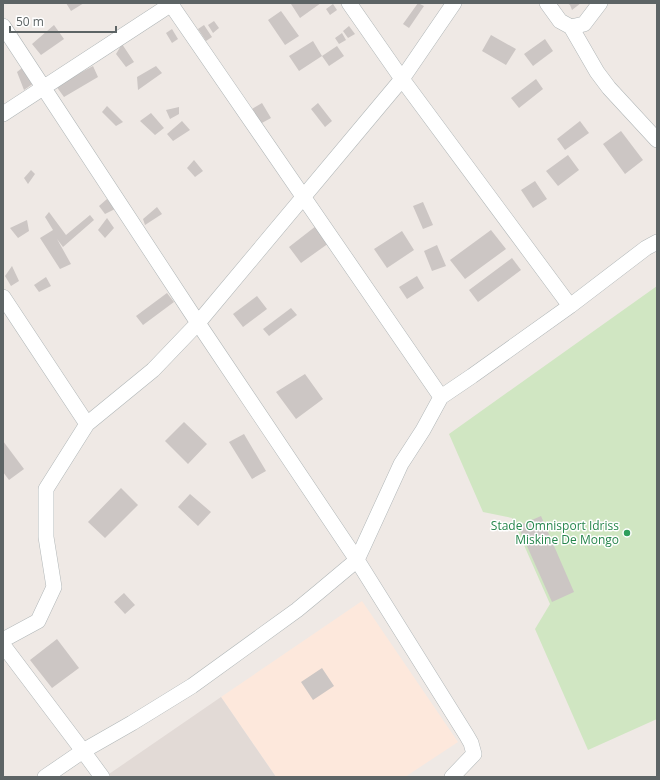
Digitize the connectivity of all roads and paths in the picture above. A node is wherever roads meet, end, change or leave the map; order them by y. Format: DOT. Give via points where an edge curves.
graph roads {
  1 [pos="171,3"];
  2 [pos="349,3"];
  3 [pos="454,3"];
  4 [pos="547,3"];
  5 [pos="600,3"];
  6 [pos="3,26"];
  7 [pos="571,27"];
  8 [pos="402,79"];
  9 [pos="43,87"];
  10 [pos="3,114"];
  11 [pos="657,140"];
  12 [pos="303,196"];
  13 [pos="657,242"];
  14 [pos="3,297"];
  15 [pos="570,306"];
  16 [pos="198,323"];
  17 [pos="441,397"];
  18 [pos="87,424"];
  19 [pos="357,560"];
  20 [pos="3,640"];
  21 [pos="3,645"];
  22 [pos="83,751"];
  23 [pos="45,777"];
  24 [pos="102,777"];
  25 [pos="451,777"];
  1 -- 9 [label="street"];
  1 -- 12 [label="street"];
  2 -- 8 [label="street"];
  3 -- 8 [label="street"];
  4 -- 7 [label="street" via="560,21"];
  5 -- 7 [label="street" via="584,24"];
  6 -- 9 [label="street"];
  7 -- 11 [label="street" via="609,88"];
  8 -- 12 [label="street"];
  8 -- 15 [label="street"];
  9 -- 10 [label="street"];
  9 -- 16 [label="street"];
  12 -- 16 [label="street"];
  12 -- 17 [label="street"];
  13 -- 15 [label="street"];
  14 -- 18 [label="street"];
  15 -- 17 [label="street"];
  16 -- 18 [label="street" via="153,370"];
  16 -- 19 [label="street"];
  17 -- 19 [label="street" via="401,464"];
  18 -- 20 [label="street" via="46,489 46,537 54,587 38,621"];
  19 -- 22 [label="street" via="297,610 192,686"];
  19 -- 25 [label="street" via="471,744 474,754"];
  21 -- 22 [label="street"];
  22 -- 23 [label="street"];
  22 -- 24 [label="street"];
}
